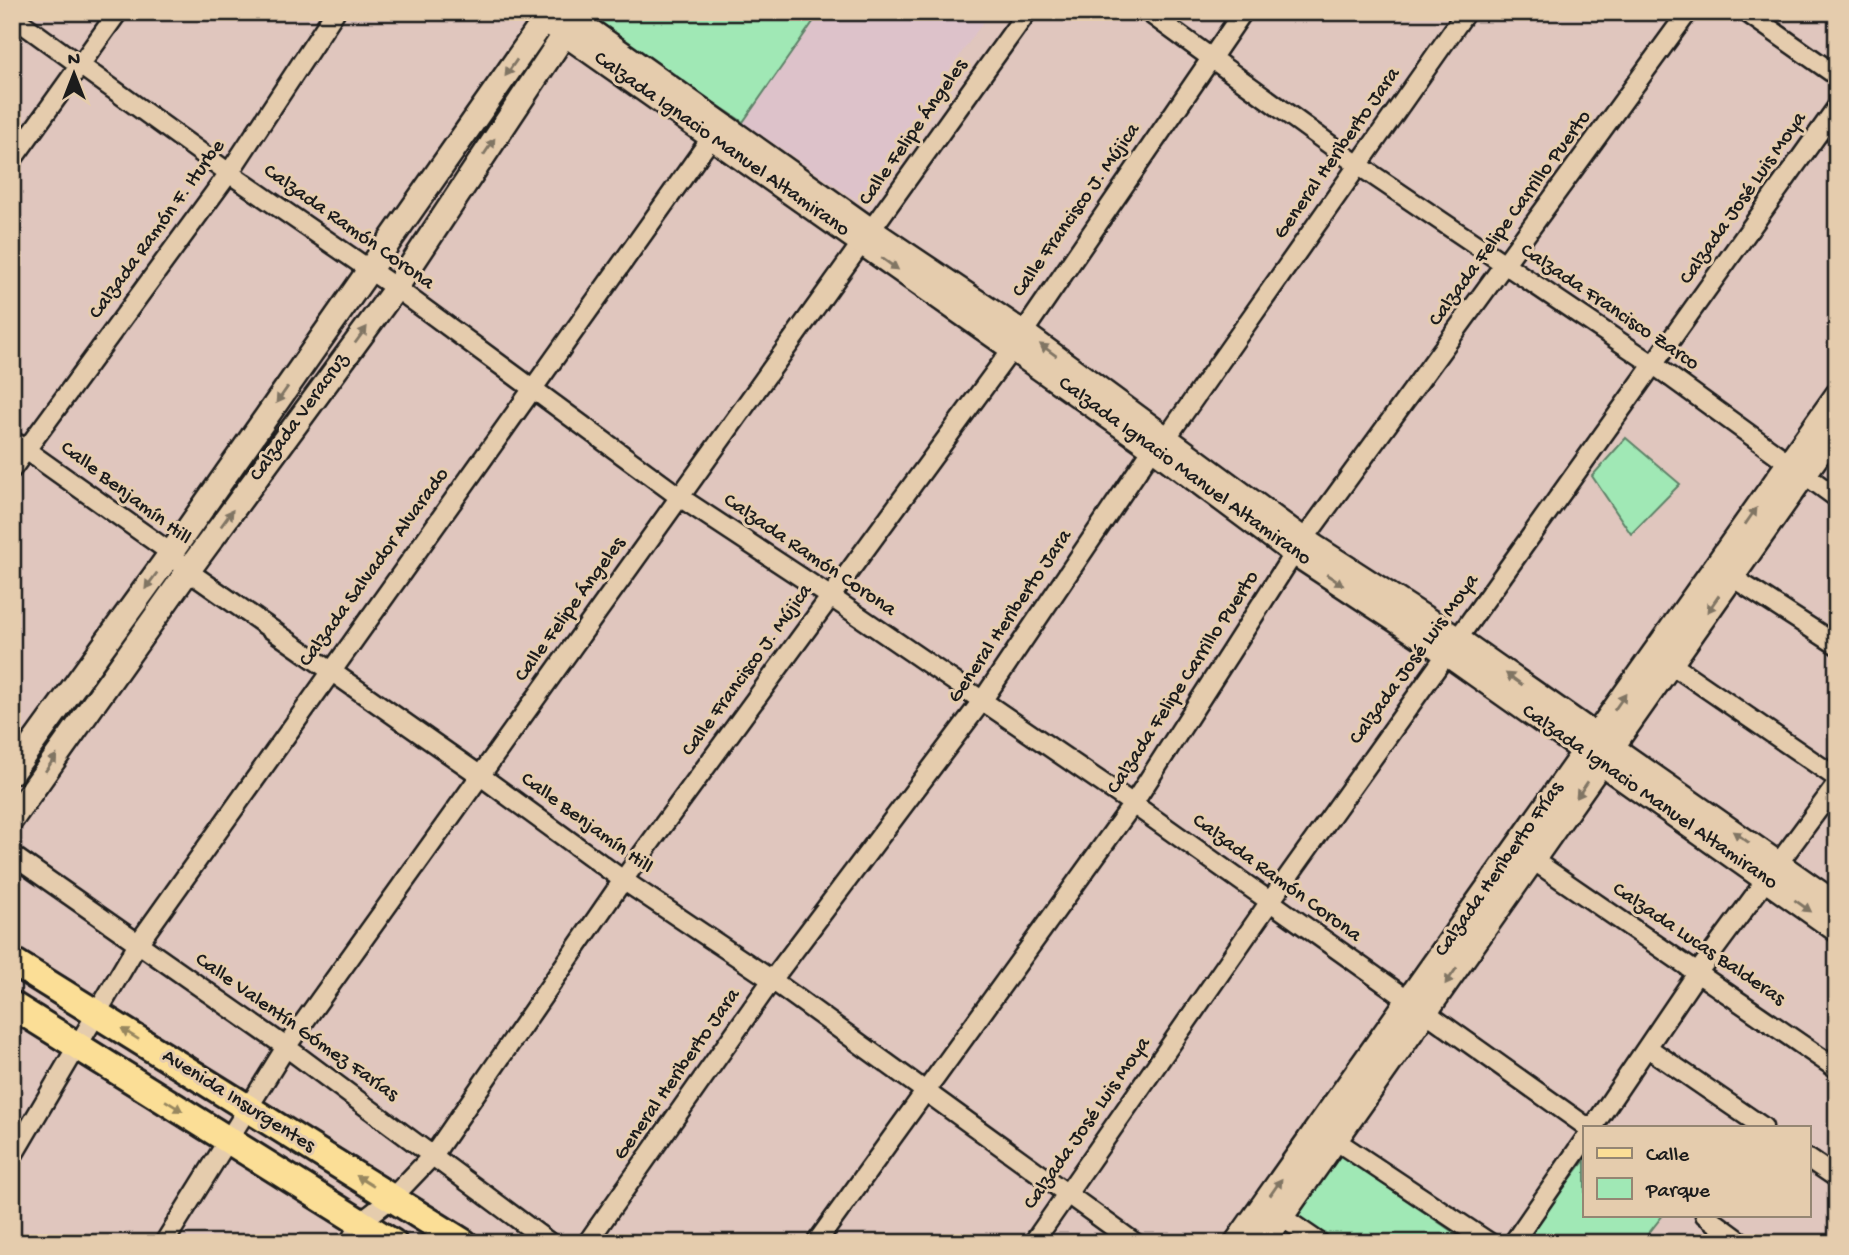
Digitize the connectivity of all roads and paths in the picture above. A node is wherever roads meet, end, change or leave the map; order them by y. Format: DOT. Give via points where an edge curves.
graph roads {
  1 [pos="118,12"];
  2 [pos="335,12"];
  3 [pos="1027,12"];
  4 [pos="1148,12"];
  5 [pos="1243,12"];
  6 [pos="1466,12"];
  7 [pos="1688,12"];
  8 [pos="1746,12"];
  9 [pos="12,16"];
  10 [pos="559,18"];
  11 [pos="1210,58"];
  12 [pos="82,66"];
  13 [pos="1837,76"];
  14 [pos="1837,107"];
  15 [pos="716,132"];
  16 [pos="12,160"];
  17 [pos="1358,165"];
  18 [pos="229,173"];
  19 [pos="867,238"];
  20 [pos="1506,265"];
  21 [pos="368,271"];
  22 [pos="396,288"];
  23 [pos="1017,340"];
  24 [pos="1654,365"];
  25 [pos="533,388"];
  26 [pos="1837,395"];
  27 [pos="1837,428"];
  28 [pos="1160,443"];
  29 [pos="19,444"];
  30 [pos="1797,468"];
  31 [pos="12,469"];
  32 [pos="681,498"];
  33 [pos="1837,498"];
  34 [pos="1299,547"];
  35 [pos="171,553"];
  36 [pos="188,571"];
  37 [pos="1732,577"];
  38 [pos="831,597"];
  39 [pos="1837,645"];
  40 [pos="1453,647"];
  41 [pos="1671,664"];
  42 [pos="330,670"];
  43 [pos="982,701"];
  44 [pos="1597,751"];
  45 [pos="12,772"];
  46 [pos="478,774"];
  47 [pos="1837,778"];
  48 [pos="1837,784"];
  49 [pos="1133,804"];
  50 [pos="12,819"];
  51 [pos="12,855"];
  52 [pos="1533,860"];
  53 [pos="1771,871"];
  54 [pos="622,880"];
  55 [pos="1269,903"];
  56 [pos="1837,905"];
  57 [pos="1837,930"];
  58 [pos="137,945"];
  59 [pos="12,961"];
  60 [pos="1698,972"];
  61 [pos="772,980"];
  62 [pos="12,1005"];
  63 [pos="1416,1008"];
  64 [pos="96,1013"];
  65 [pos="77,1045"];
  66 [pos="286,1047"];
  67 [pos="1648,1048"];
  68 [pos="1837,1069"];
  69 [pos="924,1091"];
  70 [pos="247,1107"];
  71 [pos="1586,1126"];
  72 [pos="1594,1126"];
  73 [pos="1762,1126"];
  74 [pos="226,1139"];
  75 [pos="1335,1140"];
  76 [pos="1583,1142"];
  77 [pos="434,1154"];
  78 [pos="12,1157"];
  79 [pos="1811,1160"];
  80 [pos="1837,1178"];
  81 [pos="1069,1193"];
  82 [pos="393,1198"];
  83 [pos="1706,1216"];
  84 [pos="1282,1217"];
  85 [pos="355,1233"];
  86 [pos="1741,1242"];
  87 [pos="164,1243"];
  88 [pos="393,1243"];
  89 [pos="464,1243"];
  90 [pos="550,1243"];
  91 [pos="587,1243"];
  92 [pos="816,1243"];
  93 [pos="1033,1243"];
  94 [pos="1135,1243"];
  95 [pos="1236,1243"];
  96 [pos="1263,1243"];
  97 [pos="1320,1243"];
  98 [pos="1490,1243"];
  99 [pos="1513,1243"];
  1 -- 12 [label="street"];
  2 -- 18 [label="street, Calzada Ramón F. Iturbe"];
  3 -- 19 [label="street, Calle Felipe Ángeles"];
  4 -- 11 [label="street, Calzada Francisco Zarco"];
  5 -- 11 [label="street, Calle Francisco J. Mújica"];
  6 -- 17 [label="street, General Heriberto Jara"];
  7 -- 20 [label="street, Calzada Felipe Carrillo Puerto"];
  8 -- 13 [label="street"];
  9 -- 12 [label="street, Calzada Ramón Corona"];
  10 -- 15 [label="street, Calzada Ignacio Manuel Altamirano"];
  10 -- 21 [label="street, Calzada Veracruz, one-way"];
  22 -- 10 [label="street, Calzada Veracruz, one-way"];
  11 -- 17 [label="street, Calzada Francisco Zarco"];
  11 -- 23 [label="street, Calle Francisco J. Mújica"];
  12 -- 16 [label="street"];
  12 -- 18 [label="street, Calzada Ramón Corona"];
  14 -- 24 [label="street, Calzada José Luis Moya"];
  15 -- 19 [label="street, Calzada Ignacio Manuel Altamirano"];
  15 -- 25 [label="street, Calzada Salvador Alvarado"];
  17 -- 20 [label="street, Calzada Francisco Zarco"];
  17 -- 28 [label="street, General Heriberto Jara"];
  18 -- 21 [label="street, Calzada Ramón Corona"];
  18 -- 29 [label="street, Calzada Ramón F. Iturbe"];
  19 -- 23 [label="street, Calzada Ignacio Manuel Altamirano"];
  19 -- 32 [label="street, Calle Felipe Ángeles"];
  20 -- 24 [label="street, Calzada Francisco Zarco"];
  20 -- 34 [label="street, Calzada Felipe Carrillo Puerto"];
  21 -- 22 [label="street, Calzada Ramón Corona"];
  21 -- 35 [label="street, Calzada Veracruz, one-way"];
  22 -- 25 [label="street, Calzada Ramón Corona"];
  36 -- 22 [label="street, Calzada Veracruz, one-way"];
  23 -- 28 [label="street, Calzada Ignacio Manuel Altamirano"];
  23 -- 38 [label="street, Calle Francisco J. Mújica"];
  24 -- 30 [label="street, Calzada Francisco Zarco"];
  24 -- 40 [label="street, Calzada José Luis Moya"];
  25 -- 32 [label="street, Calzada Ramón Corona"];
  25 -- 42 [label="street, Calzada Salvador Alvarado"];
  26 -- 30 [label="street, Calzada Heriberto Frías"];
  27 -- 30 [label="street, Calzada Heriberto Frías"];
  28 -- 34 [label="street, Calzada Ignacio Manuel Altamirano"];
  28 -- 43 [label="street, General Heriberto Jara"];
  29 -- 31 [label="street, Calzada Ramón F. Iturbe"];
  29 -- 35 [label="street, Calle Benjamín Hill"];
  30 -- 33 [label="street, Calzada Francisco Zarco"];
  30 -- 37 [label="street, Calzada Heriberto Frías"];
  44 -- 30 [label="street, Calzada Heriberto Frías, one-way"];
  32 -- 38 [label="street, Calzada Ramón Corona"];
  32 -- 46 [label="street, Calle Felipe Ángeles"];
  34 -- 40 [label="street, Calzada Ignacio Manuel Altamirano"];
  34 -- 49 [label="street, Calzada Felipe Carrillo Puerto"];
  35 -- 36 [label="street, Calle Benjamín Hill"];
  35 -- 45 [label="street, Calzada Veracruz, one-way"];
  36 -- 42 [label="street, Calle Benjamín Hill"];
  50 -- 36 [label="street, Calzada Veracruz, one-way"];
  37 -- 39 [label="street"];
  37 -- 41 [label="street, Calzada Heriberto Frías, one-way"];
  38 -- 43 [label="street, Calzada Ramón Corona"];
  38 -- 54 [label="street, Calle Francisco J. Mújica"];
  40 -- 44 [label="street, Calzada Ignacio Manuel Altamirano"];
  40 -- 55 [label="street, Calzada José Luis Moya"];
  41 -- 44 [label="street, Calzada Heriberto Frías"];
  41 -- 47 [label="street"];
  42 -- 46 [label="street, Calle Benjamín Hill"];
  42 -- 58 [label="street, Calzada Salvador Alvarado"];
  43 -- 49 [label="street, Calzada Ramón Corona"];
  43 -- 61 [label="street, General Heriberto Jara"];
  44 -- 52 [label="street, Calzada Heriberto Frías, one-way"];
  44 -- 53 [label="street, Calzada Ignacio Manuel Altamirano"];
  44 -- 63 [label="street, Calzada Heriberto Frías"];
  46 -- 54 [label="street, Calle Benjamín Hill"];
  46 -- 66 [label="street, Calle Felipe Ángeles"];
  48 -- 53 [label="street"];
  49 -- 55 [label="street, Calzada Ramón Corona"];
  49 -- 69 [label="street, Calzada Felipe Carrillo Puerto"];
  51 -- 58 [label="street, Calle Valentín Gómez Farías"];
  52 -- 60 [label="street, Calzada Lucas Balderas"];
  52 -- 63 [label="street, Calzada Heriberto Frías, one-way"];
  53 -- 56 [label="street, Calzada Ignacio Manuel Altamirano"];
  53 -- 57 [label="street, Calzada Ignacio Manuel Altamirano, one-way"];
  53 -- 60 [label="street"];
  54 -- 61 [label="street, Calle Benjamín Hill"];
  54 -- 77 [label="street, Calle Francisco J. Mújica"];
  55 -- 63 [label="street, Calzada Ramón Corona"];
  55 -- 81 [label="street, Calzada José Luis Moya"];
  58 -- 64 [label="street, Calzada Salvador Alvarado"];
  58 -- 66 [label="street, Calle Valentín Gómez Farías"];
  59 -- 64 [label="main road, Avenida Insurgentes"];
  60 -- 67 [label="street"];
  60 -- 68 [label="street, Calzada Lucas Balderas"];
  61 -- 69 [label="street, Calle Benjamín Hill"];
  61 -- 91 [label="street, General Heriberto Jara"];
  62 -- 65 [label="main road, Avenida Insurgentes"];
  63 -- 71 [label="street, Calzada Ramón Corona"];
  63 -- 75 [label="street, Calzada Heriberto Frías"];
  95 -- 63 [label="street, Calzada Heriberto Frías, one-way"];
  64 -- 65 [label="street, Calzada Salvador Alvarado"];
  70 -- 64 [label="main road, Avenida Insurgentes, one-way"];
  65 -- 74 [label="main road, Avenida Insurgentes, one-way"];
  65 -- 78 [label="street, Calzada Salvador Alvarado"];
  66 -- 70 [label="street, Calle Felipe Ángeles"];
  66 -- 77 [label="street, Calle Valentín Gómez Farías"];
  67 -- 72 [label="street"];
  67 -- 73 [label="street"];
  69 -- 81 [label="street, Calle Benjamín Hill"];
  69 -- 92 [label="street, Calzada Felipe Carrillo Puerto"];
  70 -- 74 [label="street, Calle Felipe Ángeles"];
  82 -- 70 [label="main road, Avenida Insurgentes, one-way"];
  74 -- 85 [label="main road, Avenida Insurgentes"];
  74 -- 87 [label="street, Calle Felipe Ángeles"];
  75 -- 84 [label="street, Calzada Heriberto Frías"];
  75 -- 98 [label="street"];
  76 -- 99 [label="street"];
  77 -- 82 [label="street, Calle Francisco J. Mújica"];
  77 -- 90 [label="street, Calle Valentín Gómez Farías"];
  79 -- 80 [label="street"];
  81 -- 93 [label="street, Calzada José Luis Moya"];
  81 -- 94 [label="street, Calle Benjamín Hill"];
  82 -- 85 [label="street, Calle Francisco J. Mújica"];
  82 -- 89 [label="main road, Avenida Insurgentes"];
  83 -- 86 [label="street"];
  84 -- 96 [label="street, Calzada Heriberto Frías"];
  84 -- 97 [label="street"];
  85 -- 88 [label="main road, Avenida Insurgentes"];
}
